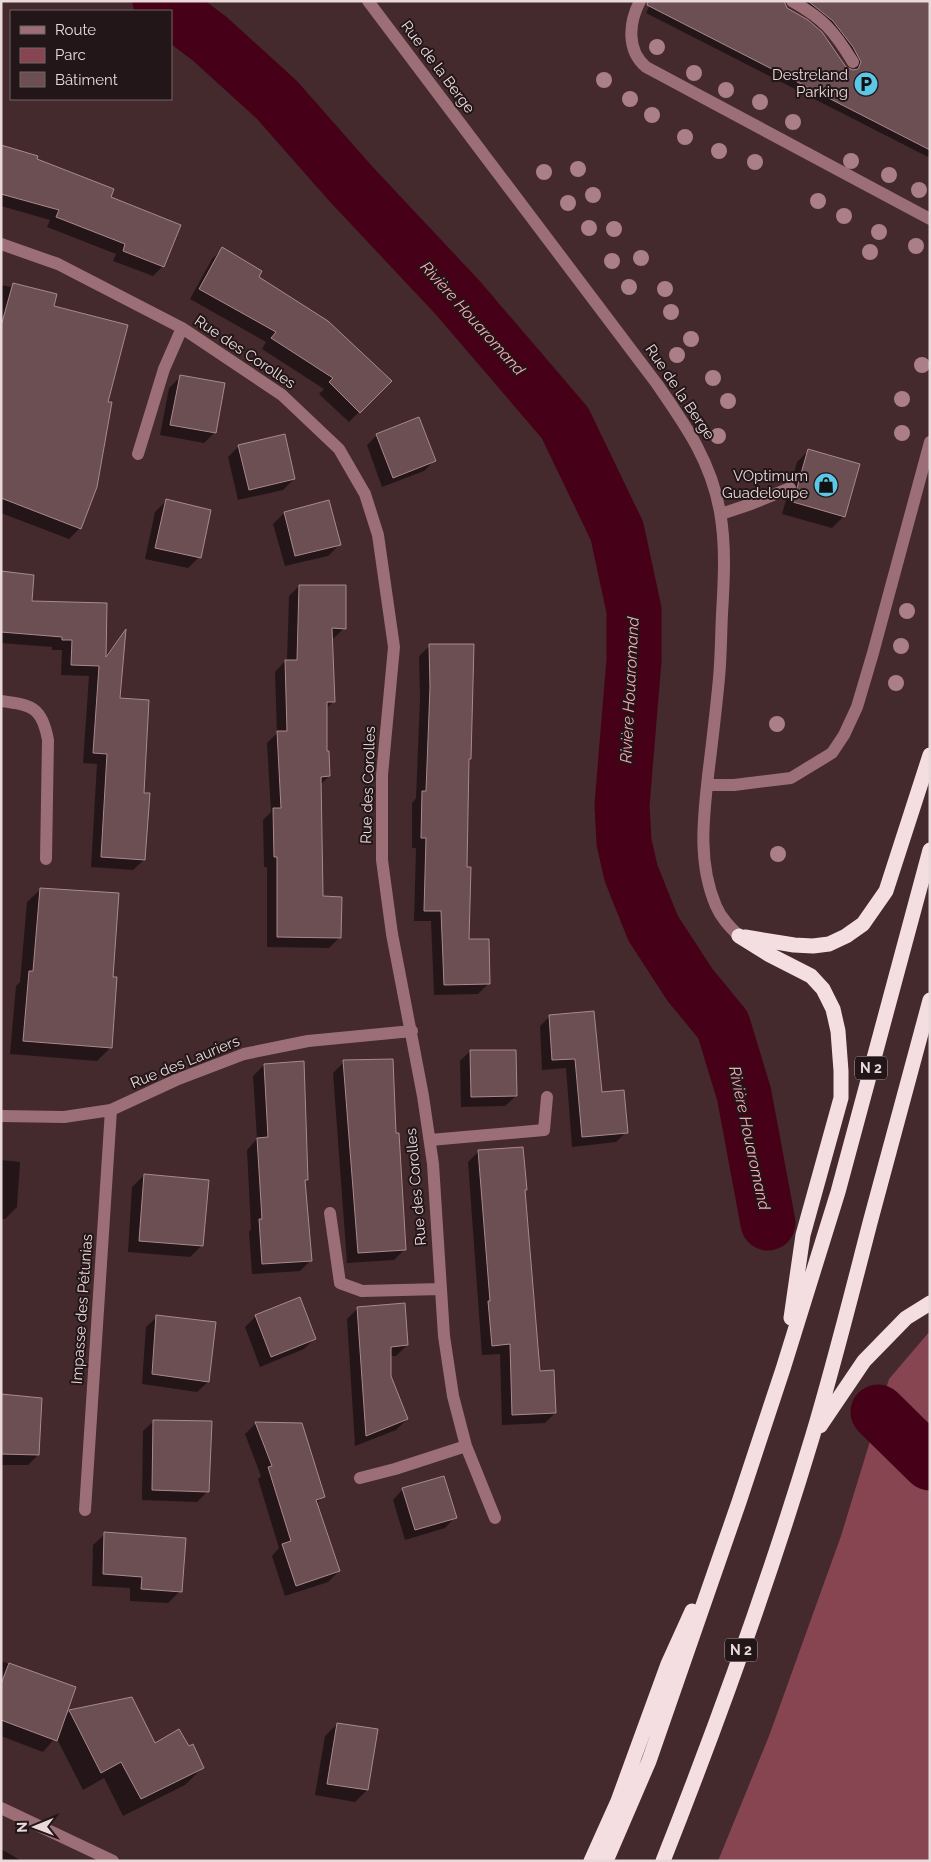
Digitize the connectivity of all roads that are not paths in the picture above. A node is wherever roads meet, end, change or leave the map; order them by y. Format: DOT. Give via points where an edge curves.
graph roads {
  1 [pos="368,1"];
  2 [pos="640,1"];
  3 [pos="792,1"];
  4 [pos="853,62"];
  5 [pos="930,219"];
  6 [pos="1,244"];
  7 [pos="182,328"];
  8 [pos="930,442"];
  9 [pos="138,454"];
  10 [pos="790,488"];
  11 [pos="720,514"];
  12 [pos="1,701"];
  13 [pos="930,755"];
  14 [pos="707,785"];
  15 [pos="930,850"];
  16 [pos="46,858"];
  17 [pos="739,936"];
  18 [pos="930,1000"];
  19 [pos="412,1031"];
  20 [pos="547,1097"];
  21 [pos="111,1110"];
  22 [pos="1,1116"];
  23 [pos="430,1140"];
  24 [pos="330,1213"];
  25 [pos="441,1289"];
  26 [pos="930,1303"];
  27 [pos="783,1369"];
  28 [pos="812,1438"];
  29 [pos="466,1446"];
  30 [pos="360,1478"];
  31 [pos="739,1502"];
  32 [pos="85,1510"];
  33 [pos="495,1518"];
  34 [pos="1,1808"];
  35 [pos="113,1861"];
  36 [pos="591,1861"];
  37 [pos="606,1861"];
  38 [pos="663,1861"];
  1 -- 11 [label="street, Rue de la Berge" via="663,392 707,465 716,489"];
  2 -- 5 [label="street" via="633,14 631,28 634,51 646,67"];
  3 -- 4 [label="street" via="813,13 836,35"];
  6 -- 7 [label="street, Rue des Corolles" via="58,264"];
  7 -- 9 [label="street" via="164,369"];
  7 -- 19 [label="street, Rue des Corolles" via="282,395 339,448 368,502 378,535 394,647 382,775 382,860 392,934"];
  8 -- 14 [label="street" via="873,653 857,707 844,735 832,753 791,778"];
  10 -- 11 [label="street"];
  11 -- 14 [label="street, Rue de la Berge" via="724,542 721,640"];
  12 -- 16 [label="street" via="37,710 46,724"];
  13 -- 17 [label="highway" via="886,892 863,924 829,944 813,946"];
  14 -- 17 [label="street, Rue de la Berge" via="702,828 708,880 716,907"];
  15 -- 27 [label="highway, N 2" via="838,1192"];
  17 -- 27 [label="highway" via="811,976 823,989 833,1009 838,1031 841,1098 803,1236"];
  18 -- 28 [label="highway, N 2" via="844,1330"];
  19 -- 21 [label="street, Rue des Lauriers" via="308,1041 244,1054"];
  19 -- 23 [label="street, Rue des Corolles"];
  20 -- 23 [label="street" via="544,1130"];
  21 -- 22 [label="street, Rue des Lauriers" via="64,1117"];
  21 -- 32 [label="street, Impasse des Pétunias"];
  23 -- 25 [label="street, Rue des Corolles"];
  24 -- 25 [label="street" via="340,1283 362,1291"];
  25 -- 29 [label="street, Rue des Corolles" via="444,1336"];
  26 -- 28 [label="highway" via="906,1318 864,1361"];
  27 -- 31 [label="highway, N 2"];
  28 -- 38 [label="highway, N 2" via="774,1558"];
  29 -- 30 [label="street"];
  29 -- 33 [label="street, Rue des Corolles"];
  31 -- 36 [label="highway" via="668,1664 618,1801"];
  31 -- 37 [label="highway, N 2" via="649,1761"];
  34 -- 35 [label="street"];
}
